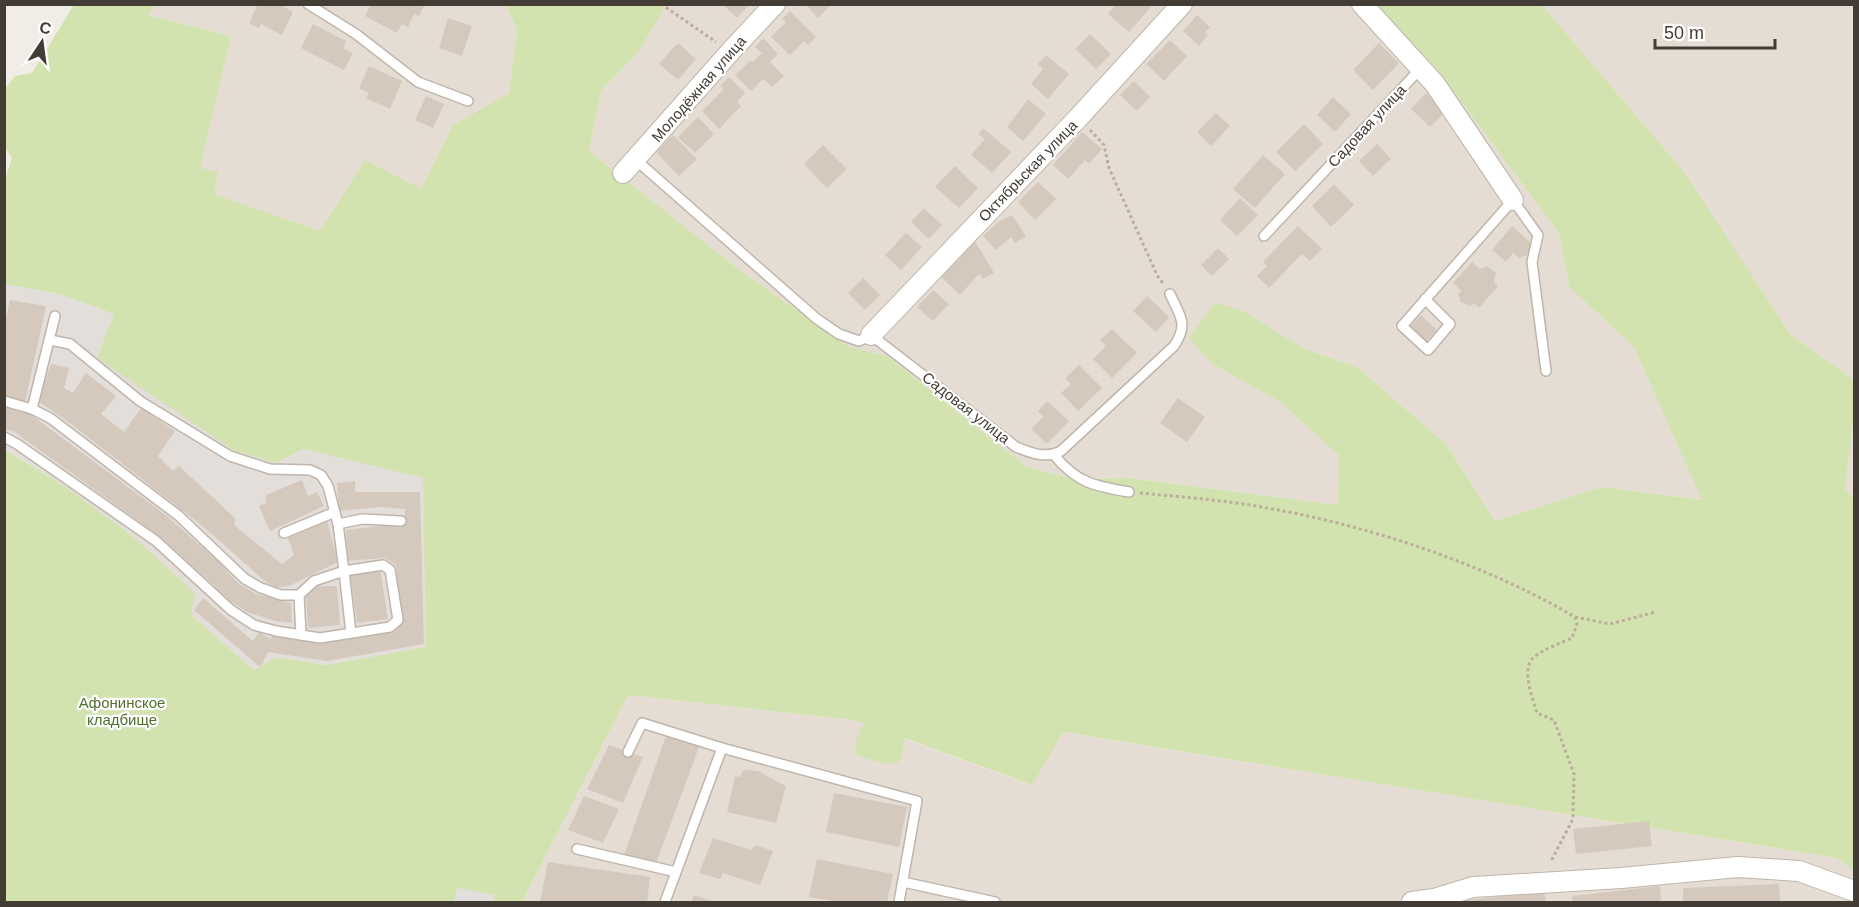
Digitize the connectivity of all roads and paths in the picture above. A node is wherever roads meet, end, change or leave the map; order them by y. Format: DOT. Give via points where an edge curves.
graph roads {
  1 [pos="308,4"];
  2 [pos="661,4"];
  3 [pos="775,4"];
  4 [pos="1182,4"];
  5 [pos="1362,4"];
  6 [pos="730,52"];
  7 [pos="1421,68"];
  8 [pos="468,101"];
  9 [pos="1079,117"];
  10 [pos="630,166"];
  11 [pos="1513,200"];
  12 [pos="1264,236"];
  13 [pos="1170,294"];
  14 [pos="1425,299"];
  15 [pos="55,316"];
  16 [pos="871,335"];
  17 [pos="50,340"];
  18 [pos="1546,371"];
  19 [pos="4,401"];
  20 [pos="32,409"];
  21 [pos="4,437"];
  22 [pos="1054,454"];
  23 [pos="1129,492"];
  24 [pos="335,512"];
  25 [pos="401,521"];
  26 [pos="338,524"];
  27 [pos="284,533"];
  28 [pos="344,571"];
  29 [pos="299,595"];
  30 [pos="1656,612"];
  31 [pos="1575,617"];
  32 [pos="351,633"];
  33 [pos="301,635"];
  34 [pos="722,748"];
  35 [pos="628,752"];
  36 [pos="577,849"];
  37 [pos="1551,861"];
  38 [pos="675,872"];
  39 [pos="903,882"];
  40 [pos="1854,891"];
  41 [pos="665,903"];
  42 [pos="899,903"];
  43 [pos="995,903"];
  44 [pos="1412,903"];
  1 -- 8 [label="lane" via="356,34 418,82"];
  2 -- 6 [label="path"];
  3 -- 6 [label="street, Молодёжная улица"];
  4 -- 9 [label="street, Октябрьская улица"];
  5 -- 7 [label="street"];
  6 -- 10 [label="street, Молодёжная улица"];
  7 -- 11 [label="street"];
  7 -- 12 [label="lane, Садовая улица"];
  9 -- 13 [label="path" via="1104,144 1109,168 1157,275"];
  9 -- 16 [label="street, Октябрьская улица"];
  10 -- 16 [label="lane" via="817,319 839,334 859,341"];
  11 -- 14 [label="lane"];
  11 -- 18 [label="lane" via="1538,235 1533,262"];
  13 -- 22 [label="lane" via="1183,323 1182,335"];
  14 -- 14 [label="lane" via="1401,326 1428,350 1450,324"];
  15 -- 17 [label="lane"];
  16 -- 22 [label="lane, Садовая улица" via="1016,447 1035,455"];
  17 -- 20 [label="lane"];
  17 -- 24 [label="lane" via="70,344 140,400 230,456 270,469 310,470 321,475"];
  19 -- 20 [label="lane"];
  20 -- 29 [label="lane" via="50,418 179,516 245,579 281,595"];
  21 -- 33 [label="lane" via="156,541 231,610 254,625"];
  22 -- 23 [label="lane" via="1068,472 1096,486"];
  23 -- 31 [label="path" via="1267,507 1351,527 1446,557 1540,597"];
  24 -- 26 [label="lane"];
  24 -- 27 [label="lane"];
  25 -- 26 [label="lane" via="362,519"];
  26 -- 28 [label="lane"];
  28 -- 29 [label="lane" via="314,581"];
  28 -- 32 [label="lane"];
  28 -- 32 [label="lane" via="383,565 390,570 398,620 390,627"];
  29 -- 33 [label="lane"];
  30 -- 31 [label="path" via="1610,624"];
  31 -- 37 [label="path" via="1572,638 1532,658 1528,666 1528,684 1537,713 1554,720 1574,774 1573,819"];
  32 -- 33 [label="lane" via="320,638"];
  34 -- 35 [label="lane" via="642,723"];
  34 -- 38 [label="lane"];
  34 -- 39 [label="lane" via="917,801"];
  36 -- 38 [label="lane"];
  38 -- 41 [label="lane"];
  39 -- 42 [label="lane"];
  39 -- 43 [label="lane"];
  40 -- 44 [label="street" via="1799,871 1738,867 1473,886"];
}
